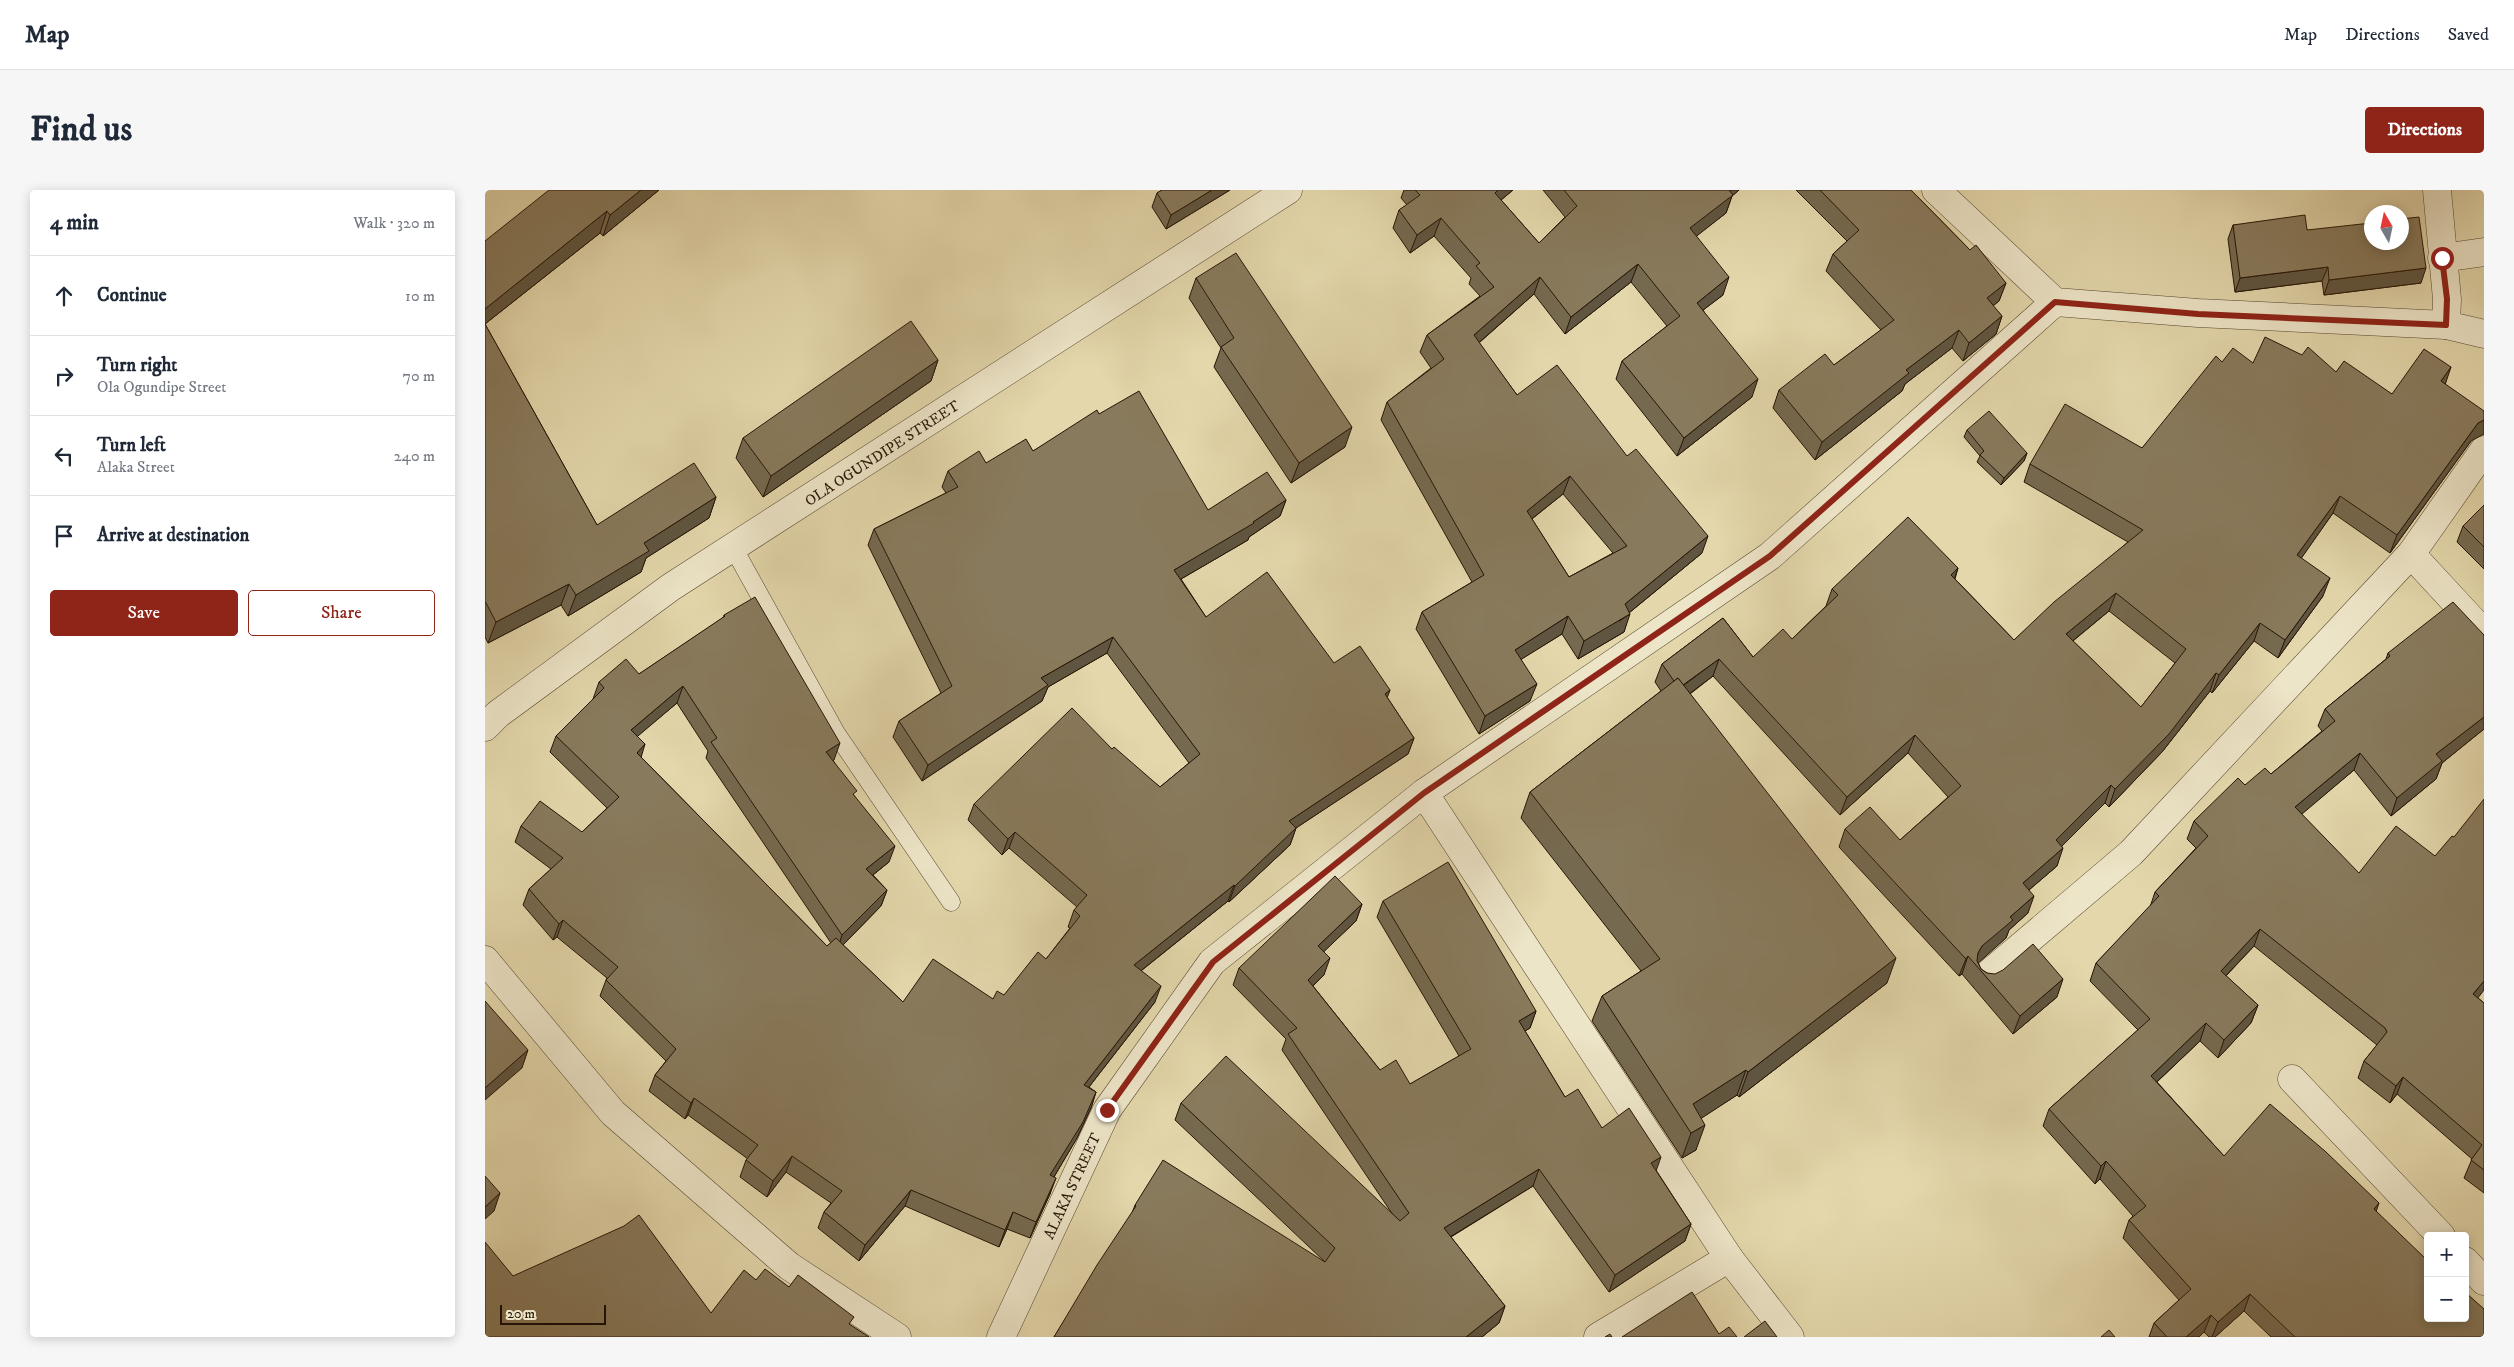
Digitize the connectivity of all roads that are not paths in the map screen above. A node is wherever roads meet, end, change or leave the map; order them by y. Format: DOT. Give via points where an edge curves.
graph roads {
  1 [pos="1288,190"];
  2 [pos="2437,190"];
  3 [pos="1937,191"];
  4 [pos="2484,252"];
  5 [pos="2442,258"];
  6 [pos="2055,302"];
  7 [pos="2446,325"];
  8 [pos="2484,334"];
  9 [pos="2484,450"];
  10 [pos="733,549"];
  11 [pos="2411,554"];
  12 [pos="2484,633"];
  13 [pos="485,727"];
  14 [pos="1424,793"];
  15 [pos="951,902"];
  16 [pos="485,960"];
  17 [pos="1986,976"];
  18 [pos="2292,1079"];
  19 [pos="2437,1232"];
  20 [pos="1729,1258"];
  21 [pos="2469,1265"];
  22 [pos="2484,1281"];
  23 [pos="897,1337"];
  24 [pos="1001,1337"];
  25 [pos="1598,1337"];
  26 [pos="1790,1337"];
  1 -- 10 [label="street, OLA OGUNDIPE STREET"];
  2 -- 5 [label="street"];
  3 -- 6 [label="street"];
  4 -- 5 [label="street"];
  5 -- 7 [label="street" via="2447,299"];
  6 -- 7 [label="street" via="2198,314"];
  6 -- 14 [label="street, ALAKA STREET" via="1770,556"];
  7 -- 8 [label="street"];
  9 -- 11 [label="street"];
  10 -- 13 [label="street, OLA OGUNDIPE STREET" via="671,587 497,714"];
  10 -- 15 [label="lane" via="836,733"];
  11 -- 12 [label="street"];
  11 -- 17 [label="street" via="2131,853"];
  14 -- 20 [label="street"];
  14 -- 24 [label="street, ALAKA STREET" via="1213,962 1107,1110"];
  16 -- 23 [label="street" via="613,1113 789,1266"];
  18 -- 19 [label="street"];
  20 -- 25 [label="street"];
  20 -- 26 [label="street"];
  21 -- 22 [label="street"];
}
